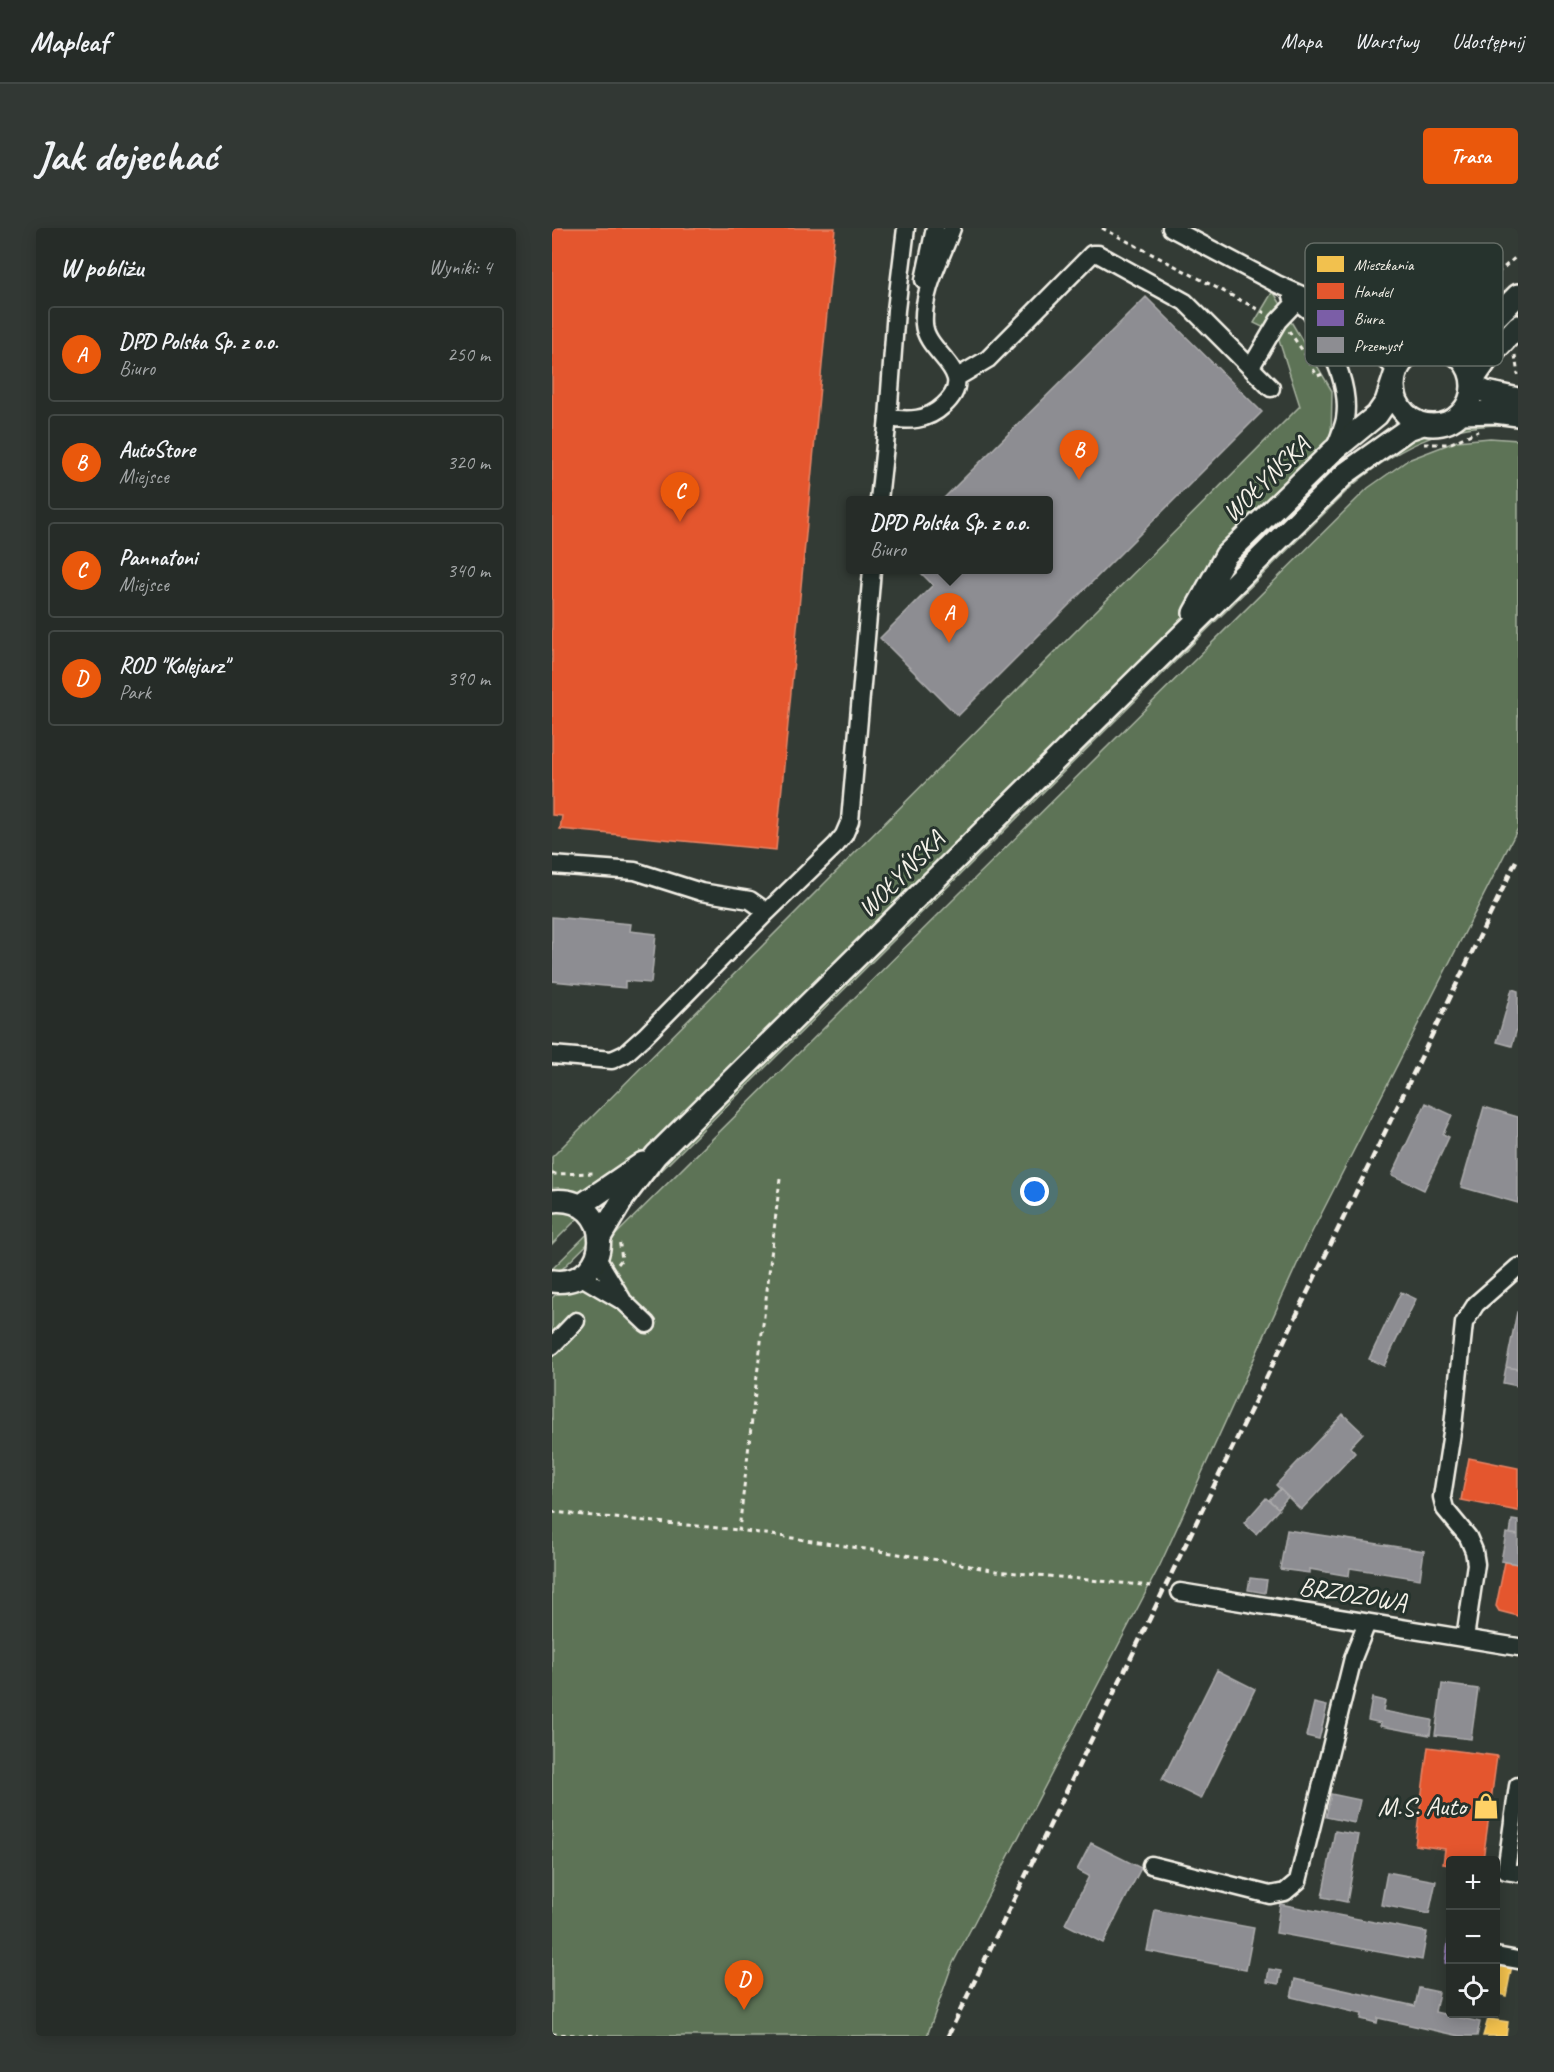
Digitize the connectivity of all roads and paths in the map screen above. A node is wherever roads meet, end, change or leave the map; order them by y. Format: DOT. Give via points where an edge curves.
graph roads {
  1 [pos="906,228"];
  2 [pos="935,228"];
  3 [pos="952,228"];
  4 [pos="1102,228"];
  5 [pos="1171,228"];
  6 [pos="1518,255"];
  7 [pos="1503,269"];
  8 [pos="1277,284"];
  9 [pos="1518,295"];
  10 [pos="926,296"];
  11 [pos="1305,296"];
  12 [pos="1297,301"];
  13 [pos="1305,308"];
  14 [pos="1503,310"];
  15 [pos="1278,321"];
  16 [pos="1518,326"];
  17 [pos="1503,342"];
  18 [pos="1305,354"];
  19 [pos="1312,366"];
  20 [pos="1391,366"];
  21 [pos="1400,366"];
  22 [pos="1467,366"];
  23 [pos="1483,366"];
  24 [pos="1251,367"];
  25 [pos="1339,368"];
  26 [pos="1396,372"];
  27 [pos="956,378"];
  28 [pos="1472,383"];
  29 [pos="1271,388"];
  30 [pos="1518,399"];
  31 [pos="1461,414"];
  32 [pos="1518,415"];
  33 [pos="888,418"];
  34 [pos="1423,424"];
  35 [pos="1479,430"];
  36 [pos="1415,446"];
  37 [pos="1334,451"];
  38 [pos="880,496"];
  39 [pos="872,574"];
  40 [pos="1184,632"];
  41 [pos="552,865"];
  42 [pos="767,912"];
  43 [pos="552,1055"];
  44 [pos="656,1155"];
  45 [pos="780,1179"];
  46 [pos="552,1202"];
  47 [pos="580,1206"];
  48 [pos="608,1233"];
  49 [pos="602,1266"];
  50 [pos="1518,1267"];
  51 [pos="580,1276"];
  52 [pos="552,1281"];
  53 [pos="624,1302"];
  54 [pos="576,1322"];
  55 [pos="647,1324"];
  56 [pos="552,1346"];
  57 [pos="552,1512"];
  58 [pos="739,1530"];
  59 [pos="1152,1586"];
  60 [pos="1180,1592"];
  61 [pos="1367,1623"];
  62 [pos="1465,1638"];
  63 [pos="1518,1647"];
  64 [pos="1518,1786"];
  65 [pos="1151,1865"];
  66 [pos="1518,1873"];
  67 [pos="1500,1957"];
  68 [pos="1518,1960"];
  69 [pos="552,2034"];
  70 [pos="599,2036"];
  1 -- 33 [label="street"];
  2 -- 10 [label="street" via="923,276"];
  3 -- 10 [label="street"];
  4 -- 15 [label="path"];
  5 -- 8 [label="street"];
  6 -- 7 [label="path"];
  8 -- 11 [label="street"];
  8 -- 12 [label="street"];
  9 -- 14 [label="main road"];
  10 -- 27 [label="street" via="925,336"];
  12 -- 13 [label="street"];
  12 -- 15 [label="street"];
  15 -- 18 [label="path"];
  15 -- 24 [label="street"];
  16 -- 17 [label="main road"];
  19 -- 25 [label="path" via="1317,376"];
  20 -- 26 [label="street"];
  21 -- 26 [label="main road"];
  22 -- 28 [label="main road"];
  23 -- 28 [label="main road"];
  24 -- 27 [label="street" via="1185,302 1092,254 988,359"];
  24 -- 29 [label="street"];
  25 -- 37 [label="street" via="1346,404"];
  26 -- 34 [label="main road" via="1393,389 1400,408"];
  26 -- 37 [label="main road, WOŁYŃSKA" via="1377,415"];
  27 -- 33 [label="street" via="952,397 930,416"];
  28 -- 30 [label="main road" via="1486,392"];
  28 -- 31 [label="main road" via="1470,401"];
  31 -- 32 [label="main road"];
  31 -- 34 [label="main road" via="1446,423"];
  33 -- 38 [label="street"];
  34 -- 40 [label="main road, WOŁYŃSKA" via="1408,429 1346,473"];
  35 -- 36 [label="path" via="1449,444"];
  37 -- 40 [label="main road, WOŁYŃSKA" via="1226,555"];
  39 -- 42 [label="street" via="850,821 836,845"];
  40 -- 44 [label="main road, WOŁYŃSKA"];
  41 -- 42 [label="street" via="635,871 701,892 750,900"];
  42 -- 43 [label="street" via="625,1054 612,1060"];
  44 -- 47 [label="main road, WOŁYŃSKA"];
  44 -- 48 [label="main road, WOŁYŃSKA" via="624,1197"];
  45 -- 58 [label="path"];
  46 -- 47 [label="main road" via="561,1200"];
  47 -- 48 [label="main road"];
  48 -- 49 [label="main road" via="600,1246"];
  48 -- 49 [label="path" via="622,1259"];
  49 -- 51 [label="main road"];
  49 -- 53 [label="street"];
  50 -- 62 [label="street" via="1476,1304 1464,1323 1442,1497 1445,1509 1468,1537 1474,1551 1476,1564"];
  51 -- 52 [label="main road"];
  51 -- 53 [label="street"];
  53 -- 55 [label="street"];
  54 -- 56 [label="street"];
  57 -- 58 [label="path"];
  58 -- 59 [label="path" via="996,1571"];
  60 -- 61 [label="street, BRZOZOWA"];
  61 -- 62 [label="street, BRZOZOWA"];
  61 -- 65 [label="street" via="1353,1658 1298,1881 1285,1892 1270,1894"];
  62 -- 63 [label="street, BRZOZOWA"];
  64 -- 66 [label="street" via="1506,1871"];
  67 -- 68 [label="street"];
  69 -- 70 [label="path"];
}
